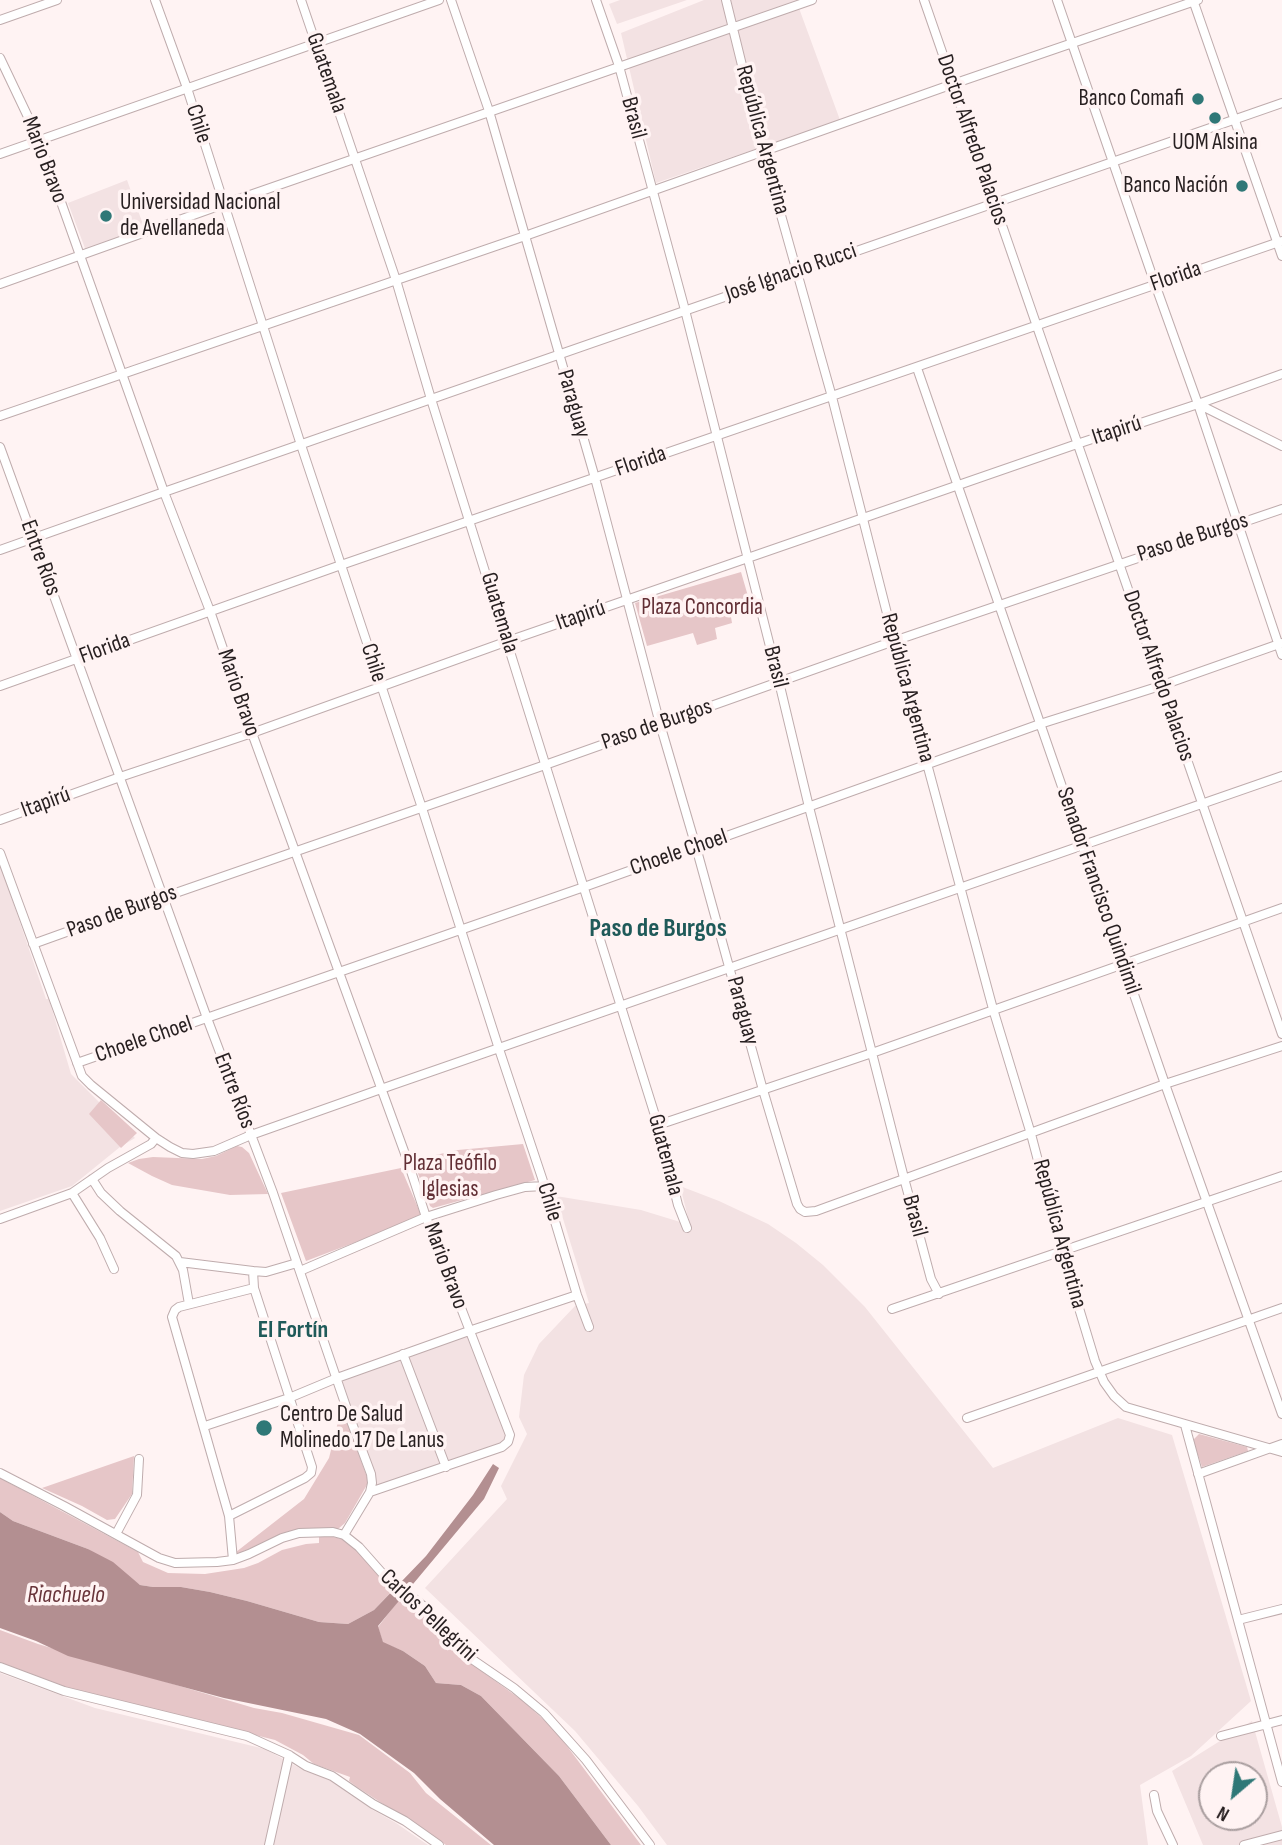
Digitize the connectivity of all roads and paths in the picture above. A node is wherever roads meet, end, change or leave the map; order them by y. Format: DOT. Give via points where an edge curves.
graph roads {
  1 [pos="57,0"];
  2 [pos="155,0"];
  3 [pos="301,0"];
  4 [pos="439,0"];
  5 [pos="451,0"];
  6 [pos="596,0"];
  7 [pos="726,0"];
  8 [pos="812,0"];
  9 [pos="924,0"];
  10 [pos="1057,0"];
  11 [pos="1194,1"];
  12 [pos="0,20"];
  13 [pos="732,27"];
  14 [pos="316,43"];
  15 [pos="1072,43"];
  16 [pos="0,58"];
  17 [pos="619,66"];
  18 [pos="953,84"];
  19 [pos="187,88"];
  20 [pos="1282,103"];
  21 [pos="489,111"];
  22 [pos="1235,118"];
  23 [pos="39,140"];
  24 [pos="763,150"];
  25 [pos="0,154"];
  26 [pos="356,158"];
  27 [pos="1112,161"];
  28 [pos="653,191"];
  29 [pos="995,203"];
  30 [pos="224,204"];
  31 [pos="525,236"];
  32 [pos="1280,242"];
  33 [pos="80,256"];
  34 [pos="1282,256"];
  35 [pos="797,272"];
  36 [pos="396,280"];
  37 [pos="0,284"];
  38 [pos="1155,284"];
  39 [pos="685,310"];
  40 [pos="262,325"];
  41 [pos="1036,326"];
  42 [pos="559,355"];
  43 [pos="917,368"];
  44 [pos="123,373"];
  45 [pos="1282,374"];
  46 [pos="832,397"];
  47 [pos="431,399"];
  48 [pos="1198,404"];
  49 [pos="0,416"];
  50 [pos="718,435"];
  51 [pos="300,444"];
  52 [pos="1077,444"];
  53 [pos="1282,446"];
  54 [pos="0,447"];
  55 [pos="595,478"];
  56 [pos="957,486"];
  57 [pos="164,492"];
  58 [pos="1282,509"];
  59 [pos="863,519"];
  60 [pos="470,521"];
  61 [pos="1238,523"];
  62 [pos="33,538"];
  63 [pos="0,550"];
  64 [pos="748,559"];
  65 [pos="1118,563"];
  66 [pos="341,565"];
  67 [pos="627,601"];
  68 [pos="998,605"];
  69 [pos="211,611"];
  70 [pos="508,641"];
  71 [pos="894,641"];
  72 [pos="1281,641"];
  73 [pos="1282,655"];
  74 [pos="77,659"];
  75 [pos="779,682"];
  76 [pos="0,686"];
  77 [pos="381,686"];
  78 [pos="1160,686"];
  79 [pos="660,724"];
  80 [pos="1040,724"];
  81 [pos="252,733"];
  82 [pos="928,764"];
  83 [pos="545,765"];
  84 [pos="1282,776"];
  85 [pos="120,777"];
  86 [pos="1203,805"];
  87 [pos="809,807"];
  88 [pos="422,808"];
  89 [pos="0,820"];
  90 [pos="1083,845"];
  91 [pos="696,847"];
  92 [pos="295,852"];
  93 [pos="0,853"];
  94 [pos="584,887"];
  95 [pos="961,887"];
  96 [pos="163,897"];
  97 [pos="1282,908"];
  98 [pos="1243,922"];
  99 [pos="460,929"];
  100 [pos="841,929"];
  101 [pos="33,944"];
  102 [pos="1124,965"];
  103 [pos="730,968"];
  104 [pos="339,971"];
  105 [pos="620,1006"];
  106 [pos="993,1009"];
  107 [pos="207,1018"];
  108 [pos="1282,1034"];
  109 [pos="1282,1046"];
  110 [pos="499,1049"];
  111 [pos="872,1053"];
  112 [pos="77,1063"];
  113 [pos="1165,1084"];
  114 [pos="381,1089"];
  115 [pos="763,1090"];
  116 [pos="658,1125"];
  117 [pos="1031,1134"];
  118 [pos="251,1135"];
  119 [pos="156,1138"];
  120 [pos="1282,1176"];
  121 [pos="904,1178"];
  122 [pos="92,1179"];
  123 [pos="544,1186"];
  124 [pos="72,1193"];
  125 [pos="1206,1202"];
  126 [pos="426,1217"];
  127 [pos="0,1219"];
  128 [pos="687,1228"];
  129 [pos="1062,1252"];
  130 [pos="180,1262"];
  131 [pos="299,1267"];
  132 [pos="114,1269"];
  133 [pos="253,1271"];
  134 [pos="254,1288"];
  135 [pos="939,1294"];
  136 [pos="577,1295"];
  137 [pos="189,1304"];
  138 [pos="1282,1308"];
  139 [pos="892,1309"];
  140 [pos="1249,1320"];
  141 [pos="589,1326"];
  142 [pos="469,1331"];
  143 [pos="404,1354"];
  144 [pos="1099,1372"];
  145 [pos="337,1378"];
  146 [pos="289,1398"];
  147 [pos="1282,1414"];
  148 [pos="967,1418"];
  149 [pos="1185,1425"];
  150 [pos="205,1426"];
  151 [pos="1282,1444"];
  152 [pos="1270,1449"];
  153 [pos="1282,1452"];
  154 [pos="139,1459"];
  155 [pos="446,1467"];
  156 [pos="0,1473"];
  157 [pos="1198,1474"];
  158 [pos="370,1492"];
  159 [pos="229,1516"];
  160 [pos="116,1534"];
  161 [pos="344,1535"];
  162 [pos="233,1560"];
  163 [pos="1282,1609"];
  164 [pos="1238,1620"];
  165 [pos="0,1667"];
  166 [pos="1282,1720"];
  167 [pos="1266,1724"];
  168 [pos="1221,1736"];
  169 [pos="289,1755"];
  170 [pos="1282,1782"];
  171 [pos="1154,1795"];
  172 [pos="1282,1835"];
  173 [pos="269,1845"];
  174 [pos="439,1845"];
  175 [pos="650,1845"];
  176 [pos="1173,1845"];
  177 [pos="1244,1845"];
  1 -- 12 [label="street"];
  2 -- 19 [label="street, Chile"];
  3 -- 14 [label="street, Guatemala"];
  4 -- 14 [label="street"];
  5 -- 21 [label="street, Paraguay"];
  6 -- 17 [label="street, Brasil"];
  7 -- 13 [label="street, República Argentina"];
  8 -- 13 [label="street"];
  9 -- 18 [label="street, Doctor Alfredo Palacios"];
  10 -- 15 [label="street"];
  11 -- 15 [label="street"];
  11 -- 22 [label="street"];
  13 -- 17 [label="street"];
  13 -- 24 [label="street, República Argentina"];
  14 -- 19 [label="street"];
  14 -- 26 [label="street, Guatemala"];
  15 -- 18 [label="street"];
  15 -- 27 [label="street"];
  16 -- 23 [label="street, Mario Bravo"];
  17 -- 21 [label="street"];
  17 -- 28 [label="street, Brasil"];
  18 -- 24 [label="street"];
  18 -- 29 [label="street, Doctor Alfredo Palacios"];
  19 -- 23 [label="street"];
  19 -- 30 [label="street, Chile"];
  20 -- 22 [label="street, José Ignacio Rucci"];
  21 -- 26 [label="street"];
  21 -- 31 [label="street, Paraguay"];
  22 -- 27 [label="street, José Ignacio Rucci"];
  22 -- 32 [label="street"];
  23 -- 25 [label="street"];
  23 -- 33 [label="street, Mario Bravo"];
  24 -- 28 [label="street"];
  24 -- 35 [label="street, República Argentina"];
  26 -- 30 [label="street"];
  26 -- 36 [label="street, Guatemala"];
  27 -- 29 [label="street, José Ignacio Rucci"];
  27 -- 38 [label="street"];
  28 -- 31 [label="street"];
  28 -- 39 [label="street, Brasil"];
  29 -- 35 [label="street, José Ignacio Rucci"];
  29 -- 41 [label="street, Doctor Alfredo Palacios"];
  30 -- 33 [label="street"];
  30 -- 40 [label="street, Chile"];
  31 -- 36 [label="street"];
  31 -- 42 [label="street, Paraguay"];
  32 -- 34 [label="street"];
  32 -- 38 [label="street, Florida"];
  33 -- 37 [label="street"];
  33 -- 44 [label="street, Mario Bravo"];
  35 -- 39 [label="street, José Ignacio Rucci"];
  35 -- 46 [label="street, República Argentina"];
  36 -- 40 [label="street"];
  36 -- 47 [label="street, Guatemala"];
  38 -- 41 [label="street, Florida"];
  38 -- 48 [label="street"];
  39 -- 42 [label="street, José Ignacio Rucci"];
  39 -- 50 [label="street, Brasil"];
  40 -- 44 [label="street"];
  40 -- 51 [label="street, Chile"];
  41 -- 43 [label="street, Florida"];
  41 -- 52 [label="street, Doctor Alfredo Palacios"];
  42 -- 47 [label="street, José Ignacio Rucci"];
  42 -- 55 [label="street, Paraguay"];
  43 -- 46 [label="street, Florida"];
  43 -- 56 [label="street, Senador Francisco Quindimil"];
  44 -- 49 [label="street"];
  44 -- 57 [label="street, Mario Bravo"];
  45 -- 48 [label="street, Itapirú"];
  46 -- 50 [label="street, Florida"];
  46 -- 59 [label="street, República Argentina"];
  47 -- 51 [label="street, José Ignacio Rucci"];
  47 -- 60 [label="street, Guatemala"];
  48 -- 52 [label="street, Itapirú"];
  48 -- 53 [label="street"];
  48 -- 61 [label="street"];
  50 -- 55 [label="street, Florida"];
  50 -- 64 [label="street, Brasil"];
  51 -- 57 [label="street, José Ignacio Rucci"];
  51 -- 66 [label="street, Chile"];
  52 -- 56 [label="street, Itapirú"];
  52 -- 65 [label="street, Doctor Alfredo Palacios"];
  54 -- 62 [label="street, Entre Ríos"];
  55 -- 60 [label="street, Florida"];
  55 -- 67 [label="street, Paraguay"];
  56 -- 59 [label="street, Itapirú"];
  56 -- 68 [label="street, Senador Francisco Quindimil"];
  57 -- 62 [label="street, José Ignacio Rucci"];
  57 -- 69 [label="street, Mario Bravo"];
  58 -- 61 [label="street, Paso de Burgos"];
  59 -- 64 [label="street, Itapirú"];
  59 -- 71 [label="street, República Argentina"];
  60 -- 66 [label="street, Florida"];
  60 -- 70 [label="street, Guatemala"];
  61 -- 65 [label="street, Paso de Burgos"];
  61 -- 72 [label="street"];
  62 -- 63 [label="street, José Ignacio Rucci"];
  62 -- 74 [label="street, Entre Ríos"];
  64 -- 67 [label="street, Itapirú"];
  64 -- 75 [label="street, Brasil"];
  65 -- 68 [label="street, Paso de Burgos"];
  65 -- 78 [label="street, Doctor Alfredo Palacios"];
  66 -- 69 [label="street, Florida"];
  66 -- 77 [label="street, Chile"];
  67 -- 70 [label="street, Itapirú"];
  67 -- 79 [label="street, Paraguay"];
  68 -- 71 [label="street, Paso de Burgos"];
  68 -- 80 [label="street, Senador Francisco Quindimil"];
  69 -- 74 [label="street, Florida"];
  69 -- 81 [label="street, Mario Bravo"];
  70 -- 77 [label="street, Itapirú"];
  70 -- 83 [label="street, Guatemala"];
  71 -- 75 [label="street, Paso de Burgos"];
  71 -- 82 [label="street, República Argentina"];
  72 -- 73 [label="street"];
  72 -- 78 [label="street, Choele Choel"];
  74 -- 76 [label="street, Florida"];
  74 -- 85 [label="street, Entre Ríos"];
  75 -- 79 [label="street, Paso de Burgos"];
  75 -- 87 [label="street, Brasil"];
  77 -- 81 [label="street, Itapirú"];
  77 -- 88 [label="street, Chile"];
  78 -- 80 [label="street, Choele Choel"];
  78 -- 86 [label="street, Doctor Alfredo Palacios"];
  79 -- 83 [label="street, Paso de Burgos"];
  79 -- 91 [label="street, Paraguay"];
  80 -- 82 [label="street, Choele Choel"];
  80 -- 90 [label="street, Senador Francisco Quindimil"];
  81 -- 85 [label="street, Itapirú"];
  81 -- 92 [label="street, Mario Bravo"];
  82 -- 87 [label="street, Choele Choel"];
  82 -- 95 [label="street, República Argentina"];
  83 -- 88 [label="street, Paso de Burgos"];
  83 -- 94 [label="street, Guatemala"];
  84 -- 86 [label="street"];
  85 -- 89 [label="street, Itapirú"];
  85 -- 96 [label="street, Entre Ríos"];
  86 -- 90 [label="street"];
  86 -- 98 [label="street, Doctor Alfredo Palacios"];
  87 -- 91 [label="street, Choele Choel"];
  87 -- 100 [label="street, Brasil"];
  88 -- 92 [label="street, Paso de Burgos"];
  88 -- 99 [label="street, Chile"];
  90 -- 95 [label="street"];
  90 -- 102 [label="street, Senador Francisco Quindimil"];
  91 -- 94 [label="street, Choele Choel"];
  91 -- 103 [label="street, Paraguay"];
  92 -- 96 [label="street, Paso de Burgos"];
  92 -- 104 [label="street, Mario Bravo"];
  93 -- 101 [label="street"];
  94 -- 99 [label="street, Choele Choel"];
  94 -- 105 [label="street, Guatemala"];
  95 -- 100 [label="street"];
  95 -- 106 [label="street, República Argentina"];
  96 -- 101 [label="street, Paso de Burgos"];
  96 -- 107 [label="street, Entre Ríos"];
  97 -- 98 [label="street"];
  98 -- 102 [label="street"];
  98 -- 108 [label="street, Doctor Alfredo Palacios"];
  99 -- 104 [label="street, Choele Choel"];
  99 -- 110 [label="street, Chile"];
  100 -- 103 [label="street"];
  100 -- 111 [label="street, Brasil"];
  101 -- 112 [label="street"];
  102 -- 106 [label="street"];
  102 -- 113 [label="street, Senador Francisco Quindimil"];
  103 -- 105 [label="street"];
  103 -- 115 [label="street, Paraguay"];
  104 -- 107 [label="street, Choele Choel"];
  104 -- 114 [label="street, Mario Bravo"];
  105 -- 110 [label="street"];
  105 -- 116 [label="street, Guatemala"];
  106 -- 111 [label="street"];
  106 -- 117 [label="street, República Argentina"];
  107 -- 112 [label="street, Choele Choel"];
  107 -- 118 [label="street, Entre Ríos"];
  109 -- 113 [label="street"];
  110 -- 114 [label="street"];
  110 -- 123 [label="street, Chile"];
  111 -- 115 [label="street"];
  111 -- 121 [label="street, Brasil"];
  112 -- 119 [label="street" via="86,1081"];
  113 -- 117 [label="street"];
  113 -- 125 [label="street, Senador Francisco Quindimil"];
  114 -- 118 [label="street"];
  114 -- 126 [label="street, Mario Bravo"];
  115 -- 116 [label="street"];
  115 -- 121 [label="street, Paraguay" via="797,1204 805,1212 816,1212"];
  116 -- 128 [label="street, Guatemala"];
  117 -- 121 [label="street"];
  117 -- 129 [label="street, República Argentina"];
  118 -- 119 [label="street" via="214,1151 193,1154"];
  118 -- 131 [label="street, Entre Ríos"];
  119 -- 122 [label="street"];
  120 -- 125 [label="street"];
  121 -- 135 [label="street, Brasil"];
  122 -- 124 [label="street"];
  122 -- 130 [label="street" via="120,1211"];
  123 -- 126 [label="street"];
  123 -- 136 [label="street, Chile"];
  124 -- 127 [label="street"];
  124 -- 132 [label="street"];
  125 -- 129 [label="street"];
  125 -- 140 [label="street, Senador Francisco Quindimil"];
  126 -- 131 [label="street"];
  126 -- 142 [label="street, Mario Bravo"];
  129 -- 135 [label="street"];
  129 -- 144 [label="street, República Argentina"];
  130 -- 133 [label="street"];
  130 -- 137 [label="street"];
  131 -- 133 [label="street"];
  131 -- 145 [label="street, Entre Ríos"];
  133 -- 134 [label="street"];
  134 -- 137 [label="street"];
  134 -- 146 [label="street"];
  135 -- 139 [label="street"];
  136 -- 141 [label="street, Chile"];
  136 -- 142 [label="street"];
  137 -- 150 [label="street" via="175,1310 172,1317"];
  138 -- 140 [label="street"];
  140 -- 144 [label="street"];
  140 -- 147 [label="street, Senador Francisco Quindimil"];
  142 -- 143 [label="street"];
  142 -- 155 [label="street, Mario Bravo" via="510,1435 502,1447"];
  143 -- 145 [label="street"];
  143 -- 155 [label="street"];
  144 -- 148 [label="street"];
  144 -- 149 [label="street, República Argentina" via="1126,1407"];
  145 -- 146 [label="street"];
  145 -- 158 [label="street, Entre Ríos" via="371,1475"];
  146 -- 150 [label="street"];
  146 -- 159 [label="street" via="311,1474"];
  149 -- 152 [label="street, República Argentina"];
  149 -- 157 [label="street"];
  150 -- 159 [label="street"];
  151 -- 152 [label="street"];
  152 -- 153 [label="street, República Argentina"];
  152 -- 157 [label="street"];
  154 -- 160 [label="street" via="137,1495"];
  155 -- 158 [label="street"];
  156 -- 160 [label="street"];
  157 -- 164 [label="street"];
  158 -- 161 [label="street"];
  159 -- 162 [label="street"];
  160 -- 162 [label="street" via="167,1561"];
  161 -- 162 [label="street" via="299,1534"];
  161 -- 175 [label="street, Carlos Pellegrini" via="419,1602 460,1651 525,1696 552,1721"];
  163 -- 164 [label="street"];
  164 -- 167 [label="street"];
  165 -- 169 [label="street" via="64,1691 247,1737"];
  166 -- 167 [label="street"];
  167 -- 168 [label="street"];
  167 -- 170 [label="street"];
  169 -- 173 [label="street"];
  169 -- 174 [label="street" via="332,1776"];
  171 -- 176 [label="street"];
  172 -- 177 [label="street"];
}
